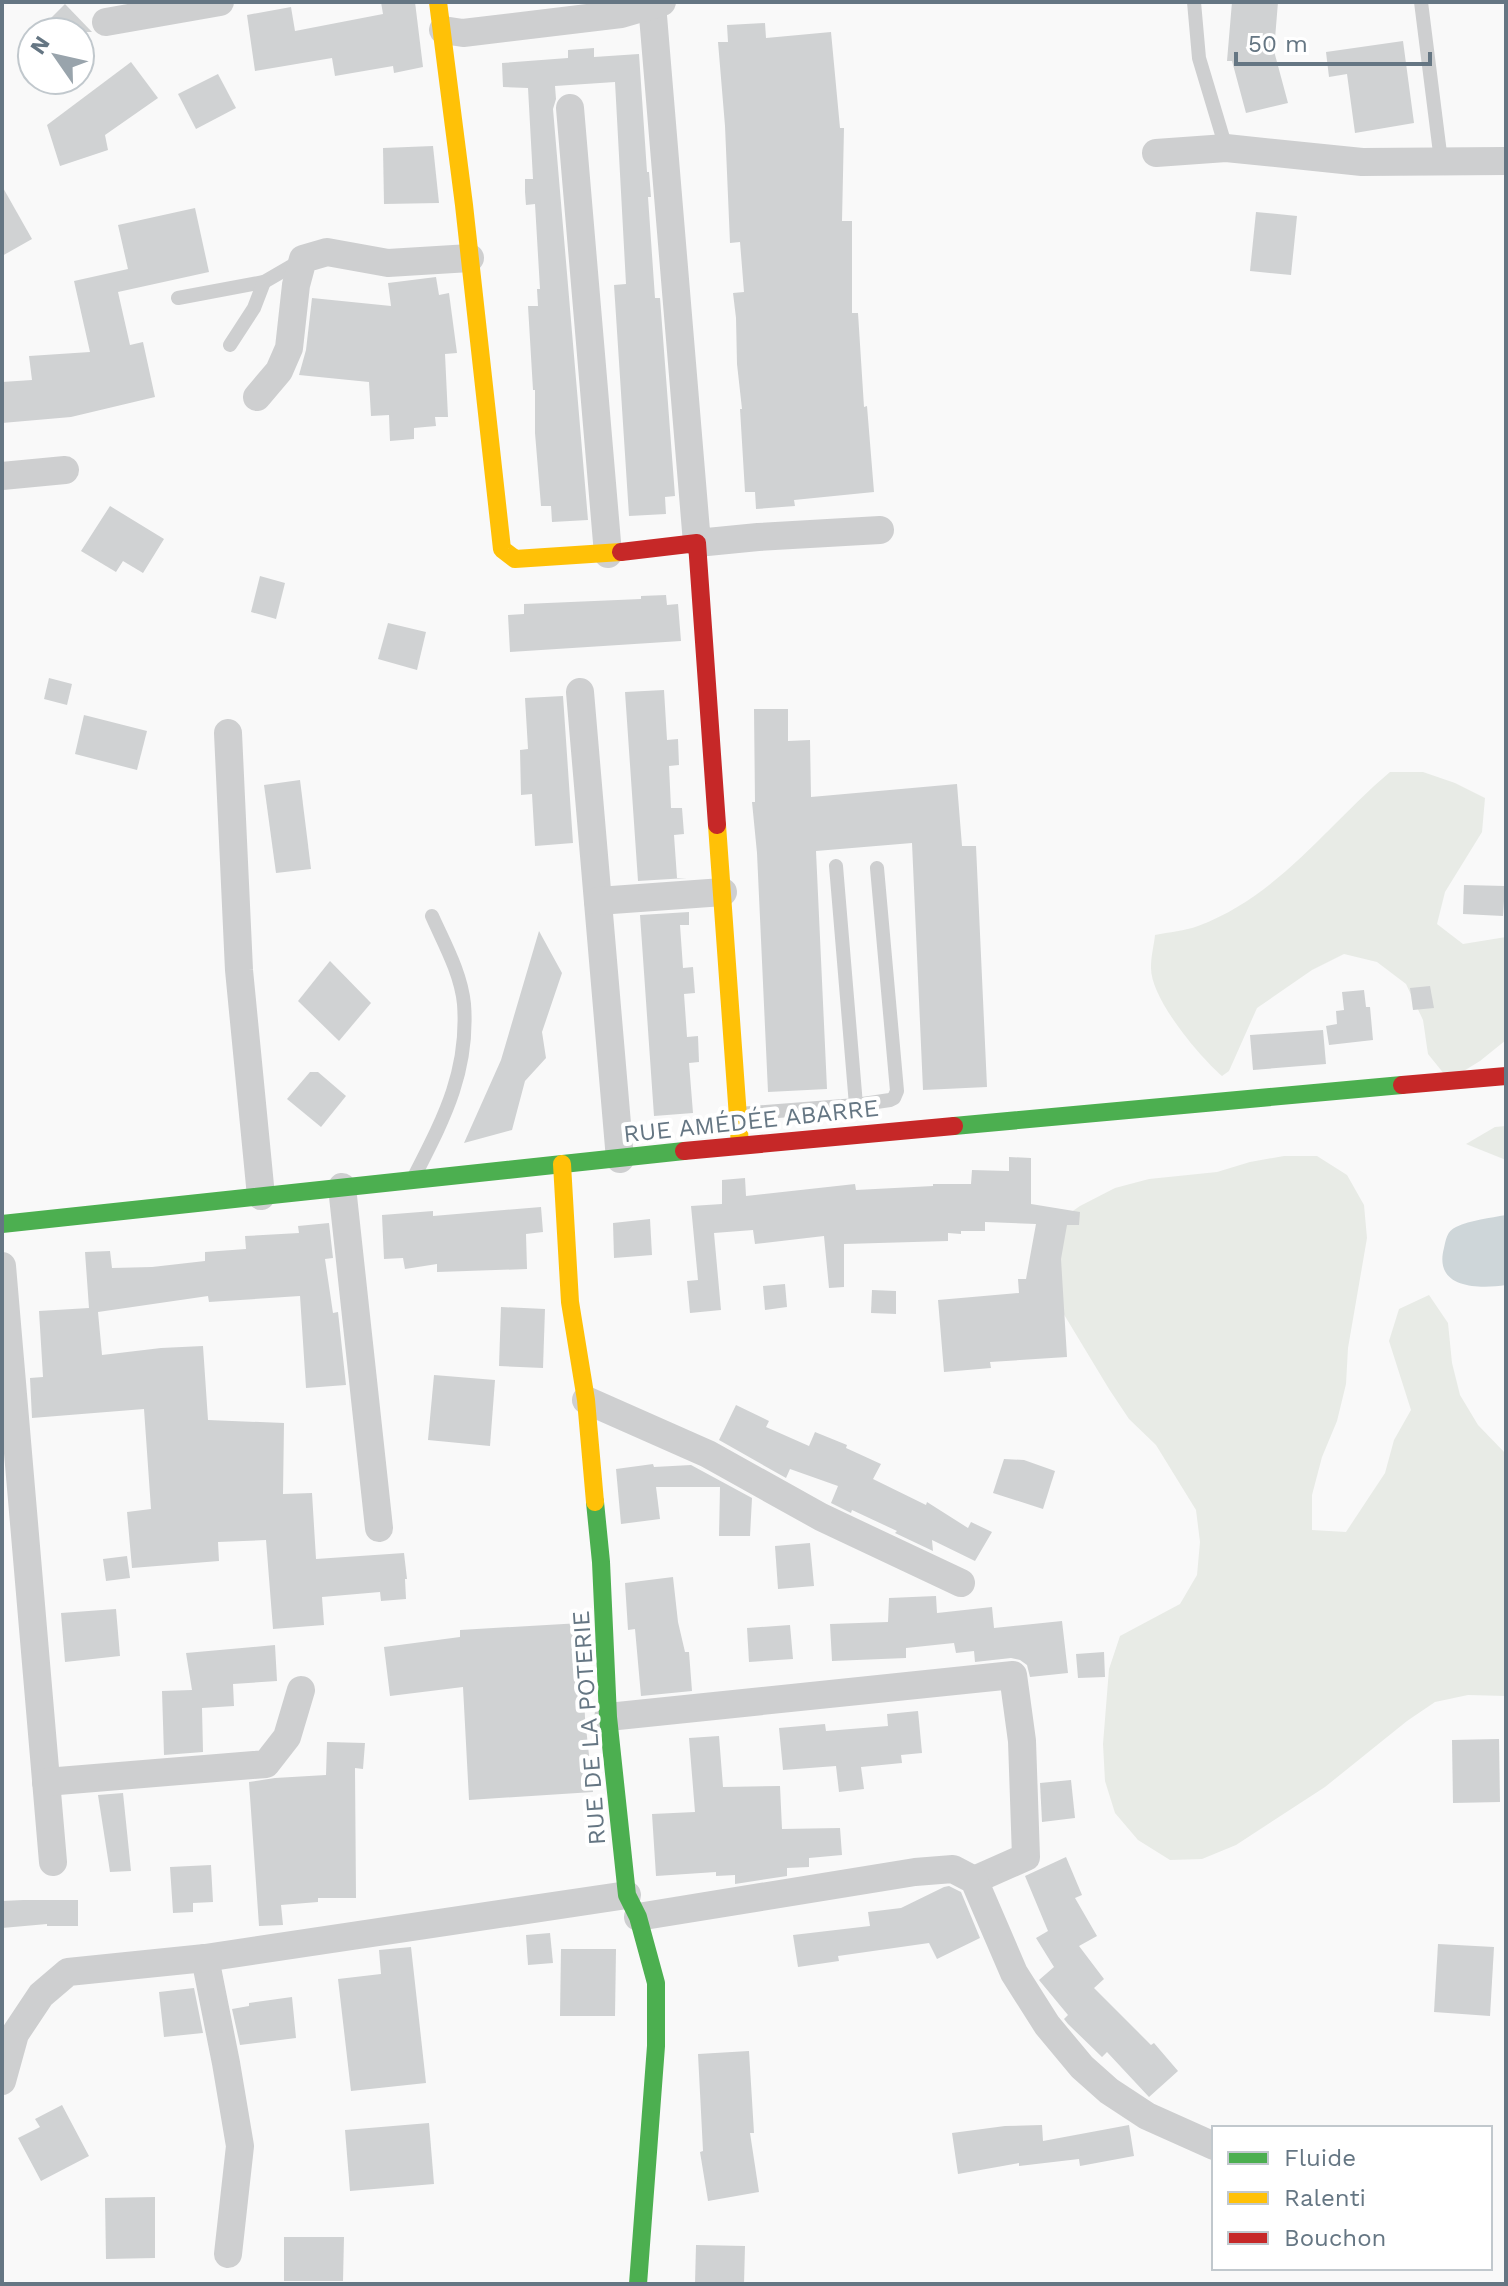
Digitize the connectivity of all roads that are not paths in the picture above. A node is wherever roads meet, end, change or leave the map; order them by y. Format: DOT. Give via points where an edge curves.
graph roads {
  1 [pos="220,2"];
  2 [pos="438,2"];
  3 [pos="1194,2"];
  4 [pos="1421,2"];
  5 [pos="657,3"];
  6 [pos="106,22"];
  7 [pos="443,30"];
  8 [pos="570,108"];
  9 [pos="1226,148"];
  10 [pos="1156,153"];
  11 [pos="1506,156"];
  12 [pos="1441,161"];
  13 [pos="470,258"];
  14 [pos="303,259"];
  15 [pos="264,282"];
  16 [pos="178,298"];
  17 [pos="230,345"];
  18 [pos="257,397"];
  19 [pos="65,470"];
  20 [pos="2,476"];
  21 [pos="880,530"];
  22 [pos="697,543"];
  23 [pos="608,554"];
  24 [pos="580,692"];
  25 [pos="228,733"];
  26 [pos="836,866"];
  27 [pos="877,868"];
  28 [pos="723,892"];
  29 [pos="598,901"];
  30 [pos="432,916"];
  31 [pos="1506,1076"];
  32 [pos="856,1105"];
  33 [pos="738,1114"];
  34 [pos="740,1145"];
  35 [pos="620,1159"];
  36 [pos="562,1164"];
  37 [pos="412,1180"];
  38 [pos="342,1187"];
  39 [pos="261,1196"];
  40 [pos="2,1224"];
  41 [pos="2,1266"];
  42 [pos="586,1400"];
  43 [pos="379,1528"];
  44 [pos="961,1583"];
  45 [pos="301,1690"];
  46 [pos="608,1717"];
  47 [pos="46,1782"];
  48 [pos="53,1862"];
  49 [pos="974,1880"];
  50 [pos="632,1906"];
  51 [pos="205,1958"];
  52 [pos="2,2081"];
  53 [pos="1212,2145"];
  54 [pos="228,2254"];
  55 [pos="638,2284"];
  1 -- 6 [label="street"];
  2 -- 7 [label="street"];
  3 -- 9 [label="lane" via="1199,58"];
  4 -- 12 [label="lane"];
  5 -- 7 [label="street" via="621,14 463,33"];
  5 -- 22 [label="street"];
  7 -- 13 [label="street"];
  8 -- 23 [label="street"];
  9 -- 10 [label="street"];
  9 -- 12 [label="street" via="1362,162"];
  11 -- 12 [label="street"];
  13 -- 14 [label="street" via="388,263 327,252"];
  13 -- 23 [label="street" via="502,549 515,559"];
  14 -- 15 [label="lane"];
  14 -- 18 [label="street" via="289,348 279,371"];
  15 -- 16 [label="lane"];
  15 -- 17 [label="lane"];
  19 -- 20 [label="street"];
  21 -- 22 [label="street"];
  22 -- 23 [label="street"];
  22 -- 28 [label="street"];
  24 -- 29 [label="street"];
  25 -- 39 [label="street" via="239,970"];
  26 -- 32 [label="lane"];
  27 -- 32 [label="lane" via="897,1091 890,1100"];
  28 -- 29 [label="street"];
  28 -- 33 [label="street"];
  29 -- 35 [label="street"];
  30 -- 37 [label="lane" via="464,1002 463,1053 455,1091"];
  31 -- 34 [label="street, RUE AMÉDÉE ABARRE"];
  32 -- 33 [label="lane"];
  33 -- 34 [label="street"];
  34 -- 35 [label="street, RUE AMÉDÉE ABARRE"];
  35 -- 36 [label="street, RUE AMÉDÉE ABARRE"];
  36 -- 37 [label="street, RUE AMÉDÉE ABARRE"];
  36 -- 42 [label="street, RUE DE LA POTERIE" via="570,1302"];
  37 -- 38 [label="street, RUE AMÉDÉE ABARRE"];
  38 -- 39 [label="street, RUE AMÉDÉE ABARRE"];
  38 -- 43 [label="street"];
  39 -- 40 [label="street, RUE AMÉDÉE ABARRE"];
  41 -- 47 [label="street"];
  42 -- 44 [label="street" via="708,1454 821,1517"];
  42 -- 46 [label="street, RUE DE LA POTERIE"];
  45 -- 47 [label="street" via="287,1737 266,1764"];
  46 -- 49 [label="street" via="1013,1675 1022,1741 1026,1857"];
  46 -- 50 [label="street, RUE DE LA POTERIE"];
  47 -- 48 [label="street"];
  49 -- 50 [label="street" via="953,1869"];
  49 -- 53 [label="street" via="1014,1973 1082,2067 1147,2116"];
  50 -- 51 [label="street"];
  50 -- 55 [label="street, RUE DE LA POTERIE" via="656,1983"];
  51 -- 52 [label="street" via="68,1972 41,1995 15,2034"];
  51 -- 54 [label="street" via="240,2146"];
}
